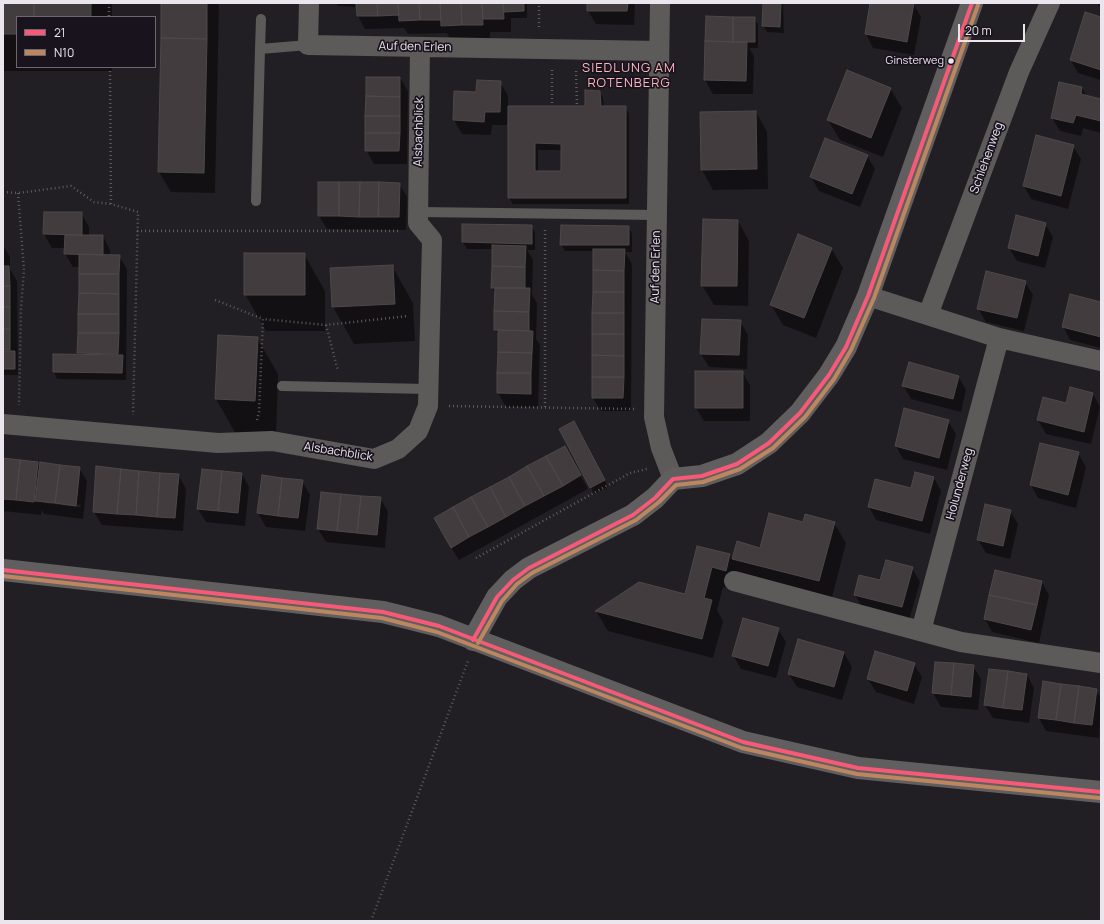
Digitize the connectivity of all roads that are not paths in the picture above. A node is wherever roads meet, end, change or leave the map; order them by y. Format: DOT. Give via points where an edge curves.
graph roads {
  1 [pos="309,3"];
  2 [pos="660,3"];
  3 [pos="972,3"];
  4 [pos="1050,3"];
  5 [pos="261,19"];
  6 [pos="308,45"];
  7 [pos="420,47"];
  8 [pos="260,49"];
  9 [pos="660,51"];
  10 [pos="256,201"];
  11 [pos="418,212"];
  12 [pos="657,214"];
  13 [pos="868,296"];
  14 [pos="928,315"];
  15 [pos="999,338"];
  16 [pos="1101,361"];
  17 [pos="282,386"];
  18 [pos="428,398"];
  19 [pos="11,425"];
  20 [pos="670,472"];
  21 [pos="3,570"];
  22 [pos="734,582"];
  23 [pos="921,631"];
  24 [pos="473,640"];
  25 [pos="1101,663"];
  26 [pos="1101,792"];
  1 -- 6 [label="street"];
  2 -- 9 [label="street, Auf den Erlen"];
  3 -- 13 [label="main road"];
  4 -- 14 [label="street, Schlehenweg" via="1019,72"];
  5 -- 8 [label="lane"];
  6 -- 7 [label="street, Auf den Erlen"];
  6 -- 8 [label="lane"];
  7 -- 9 [label="street, Auf den Erlen"];
  7 -- 11 [label="street, Alsbachblick"];
  8 -- 10 [label="lane"];
  9 -- 12 [label="street, Auf den Erlen"];
  11 -- 12 [label="lane"];
  11 -- 18 [label="street, Alsbachblick" via="418,222 432,240"];
  12 -- 20 [label="street, Auf den Erlen" via="654,409 661,448"];
  13 -- 14 [label="street"];
  13 -- 20 [label="main road" via="846,347 829,375 800,413 769,443 737,464 702,476"];
  14 -- 15 [label="street"];
  15 -- 16 [label="street"];
  15 -- 23 [label="street, Holunderweg"];
  17 -- 18 [label="lane" via="342,387"];
  18 -- 19 [label="street, Alsbachblick" via="418,431 398,449 374,459 272,441 218,443"];
  20 -- 24 [label="main road" via="655,498 633,515 524,572 497,597"];
  21 -- 24 [label="main road" via="391,614 439,626"];
  22 -- 23 [label="street"];
  23 -- 25 [label="street" via="961,642"];
  24 -- 26 [label="main road" via="743,742 858,768"];
}
